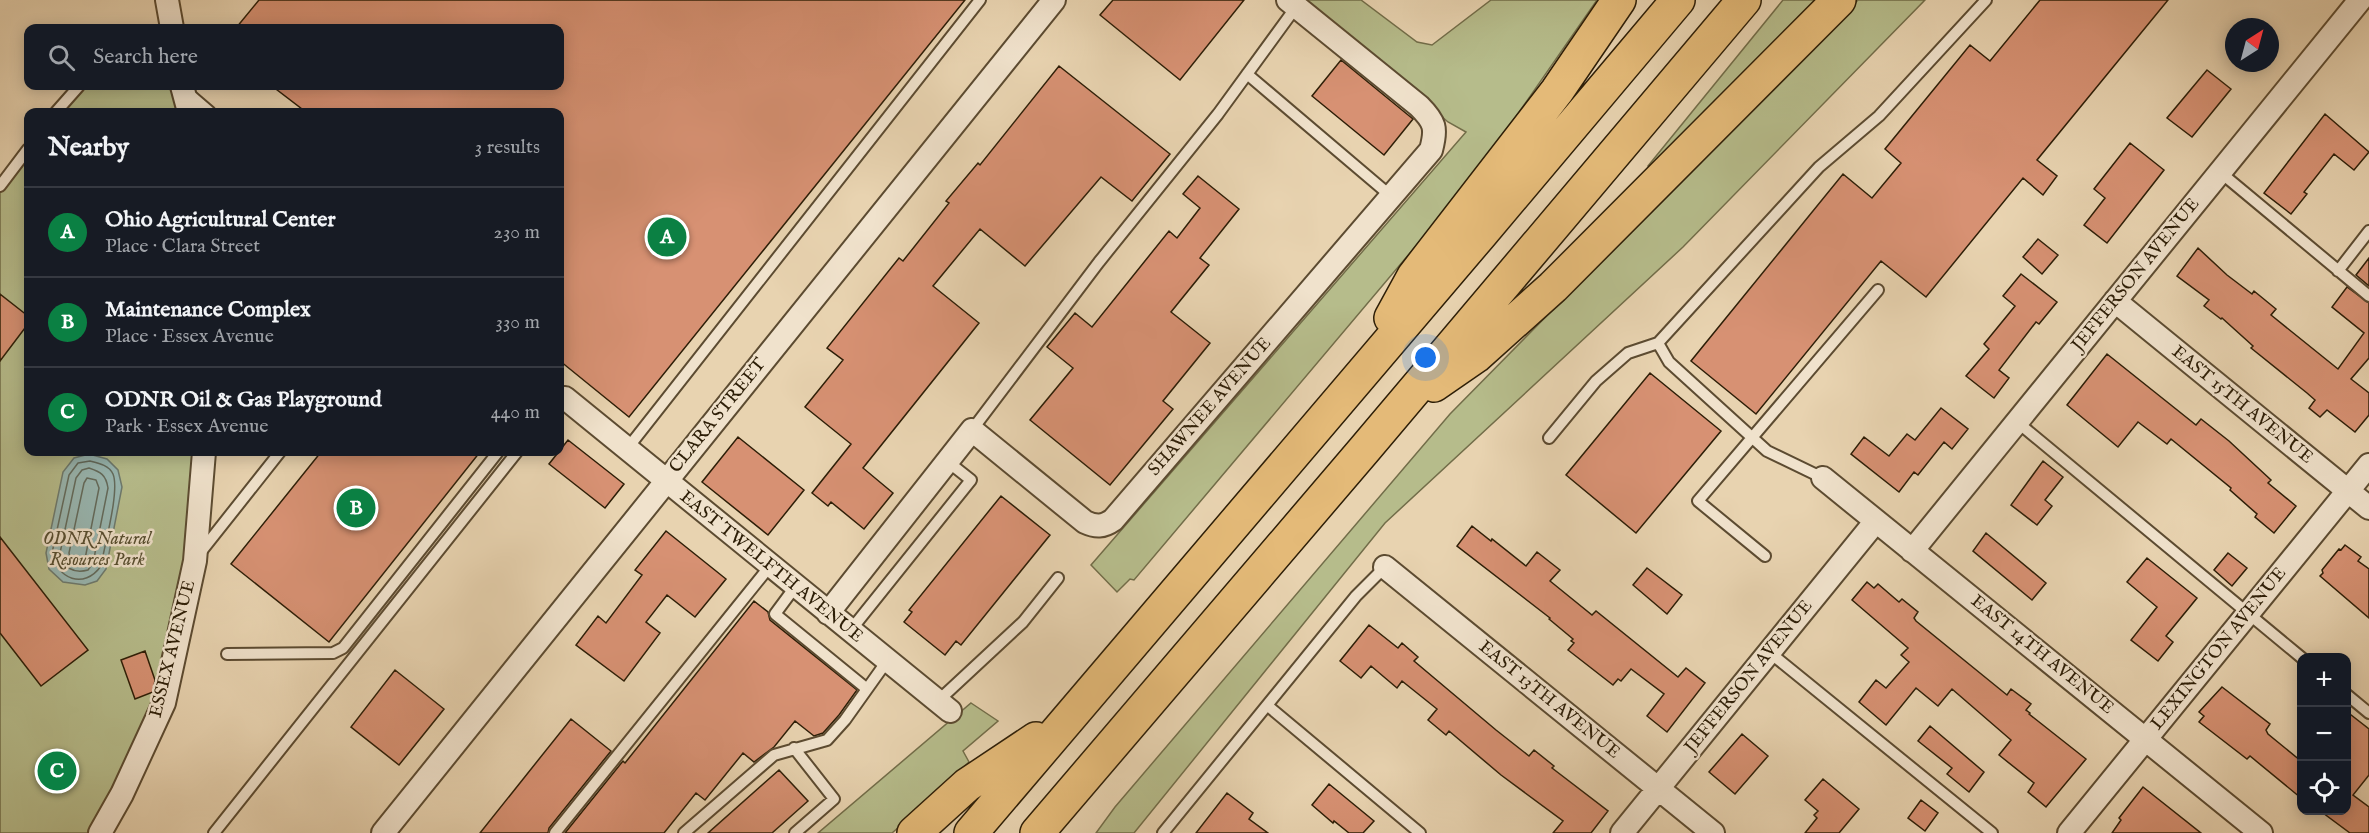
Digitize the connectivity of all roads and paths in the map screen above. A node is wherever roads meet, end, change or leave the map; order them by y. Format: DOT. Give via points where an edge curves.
graph roads {
  1 [pos="167,0"];
  2 [pos="980,0"];
  3 [pos="1054,0"];
  4 [pos="1619,0"];
  5 [pos="1678,0"];
  6 [pos="1744,0"];
  7 [pos="1839,0"];
  8 [pos="1986,0"];
  9 [pos="2360,0"];
  10 [pos="1292,3"];
  11 [pos="171,24"];
  12 [pos="1247,74"];
  13 [pos="75,90"];
  14 [pos="182,90"];
  15 [pos="185,90"];
  16 [pos="60,108"];
  17 [pos="188,108"];
  18 [pos="206,108"];
  19 [pos="24,154"];
  20 [pos="2220,172"];
  21 [pos="0,186"];
  22 [pos="1392,196"];
  23 [pos="2369,231"];
  24 [pos="2338,271"];
  25 [pos="1878,290"];
  26 [pos="2369,296"];
  27 [pos="2115,301"];
  28 [pos="1658,343"];
  29 [pos="1358,379"];
  30 [pos="564,399"];
  31 [pos="1398,410"];
  32 [pos="2016,421"];
  33 [pos="972,430"];
  34 [pos="1752,437"];
  35 [pos="1549,438"];
  36 [pos="627,450"];
  37 [pos="204,456"];
  38 [pos="276,456"];
  39 [pos="495,456"];
  40 [pos="514,456"];
  41 [pos="947,461"];
  42 [pos="2369,465"];
  43 [pos="1823,478"];
  44 [pos="665,481"];
  45 [pos="2348,491"];
  46 [pos="2369,508"];
  47 [pos="1876,521"];
  48 [pos="1912,550"];
  49 [pos="1765,556"];
  50 [pos="195,561"];
  51 [pos="770,566"];
  52 [pos="1385,567"];
  53 [pos="1058,578"];
  54 [pos="795,587"];
  55 [pos="828,613"];
  56 [pos="2248,613"];
  57 [pos="850,631"];
  58 [pos="1769,652"];
  59 [pos="2297,653"];
  60 [pos="227,654"];
  61 [pos="887,661"];
  62 [pos="867,689"];
  63 [pos="2351,698"];
  64 [pos="944,706"];
  65 [pos="1268,706"];
  66 [pos="2369,713"];
  67 [pos="1070,716"];
  68 [pos="2145,739"];
  69 [pos="794,747"];
  70 [pos="1107,751"];
  71 [pos="1658,789"];
  72 [pos="100,833"];
  73 [pos="214,833"];
  74 [pos="383,833"];
  75 [pos="555,833"];
  76 [pos="684,833"];
  77 [pos="795,833"];
  78 [pos="914,833"];
  79 [pos="970,833"];
  80 [pos="1037,833"];
  81 [pos="1062,833"];
  82 [pos="1163,833"];
  83 [pos="1420,833"];
  84 [pos="1622,833"];
  85 [pos="1713,833"];
  86 [pos="1992,833"];
  87 [pos="2069,833"];
  88 [pos="2261,833"];
  1 -- 11 [label="street"];
  2 -- 36 [label="lane"];
  3 -- 44 [label="street, CLARA STREET"];
  4 -- 29 [label="highway" via="1557,91 1414,276"];
  5 -- 29 [label="highway"];
  6 -- 31 [label="highway"];
  7 -- 31 [label="highway" via="1552,287 1476,356"];
  8 -- 28 [label="lane" via="1879,116 1819,167"];
  9 -- 20 [label="street, JEFFERSON AVENUE"];
  10 -- 12 [label="lane"];
  10 -- 22 [label="street, SHAWNEE AVENUE" via="1431,118 1436,134 1431,150"];
  12 -- 22 [label="lane"];
  12 -- 33 [label="lane"];
  13 -- 16 [label="lane"];
  14 -- 17 [label="street"];
  15 -- 18 [label="lane"];
  19 -- 21 [label="lane"];
  20 -- 24 [label="lane"];
  20 -- 27 [label="street, JEFFERSON AVENUE"];
  22 -- 33 [label="street, SHAWNEE AVENUE" via="1105,526 1085,522"];
  23 -- 24 [label="lane"];
  24 -- 26 [label="lane"];
  25 -- 34 [label="lane"];
  27 -- 32 [label="street, JEFFERSON AVENUE"];
  27 -- 45 [label="street, EAST 15TH AVENUE"];
  28 -- 34 [label="lane" via="1669,362"];
  28 -- 35 [label="lane" via="1628,353 1596,381"];
  29 -- 67 [label="highway"];
  30 -- 36 [label="street, EAST TWELFTH AVENUE"];
  31 -- 70 [label="highway"];
  32 -- 48 [label="street, JEFFERSON AVENUE"];
  32 -- 56 [label="lane"];
  33 -- 41 [label="street"];
  34 -- 43 [label="lane" via="1767,451"];
  34 -- 49 [label="lane" via="1698,501"];
  36 -- 44 [label="street, EAST TWELFTH AVENUE"];
  37 -- 50 [label="street, ESSEX AVENUE"];
  38 -- 50 [label="lane"];
  39 -- 60 [label="lane" via="343,648 333,653"];
  40 -- 73 [label="lane"];
  41 -- 55 [label="street"];
  41 -- 57 [label="lane" via="971,480"];
  42 -- 45 [label="street, LEXINGTON AVENUE"];
  43 -- 47 [label="street, EAST 14TH AVENUE"];
  44 -- 51 [label="street, EAST TWELFTH AVENUE"];
  44 -- 74 [label="street, CLARA STREET"];
  45 -- 46 [label="street, EAST 15TH AVENUE"];
  45 -- 56 [label="street, LEXINGTON AVENUE"];
  47 -- 48 [label="street, EAST 14TH AVENUE"];
  47 -- 58 [label="street, JEFFERSON AVENUE"];
  48 -- 68 [label="street, EAST 14TH AVENUE"];
  50 -- 72 [label="street, ESSEX AVENUE" via="164,703"];
  51 -- 54 [label="street, EAST TWELFTH AVENUE"];
  51 -- 75 [label="lane"];
  52 -- 65 [label="lane" via="1356,596"];
  52 -- 71 [label="street, EAST 13TH AVENUE"];
  53 -- 64 [label="lane" via="1023,622"];
  54 -- 55 [label="street, EAST TWELFTH AVENUE"];
  54 -- 62 [label="lane" via="775,614"];
  55 -- 57 [label="street, EAST TWELFTH AVENUE"];
  56 -- 59 [label="lane"];
  56 -- 68 [label="street, LEXINGTON AVENUE"];
  57 -- 61 [label="street, EAST TWELFTH AVENUE"];
  58 -- 71 [label="street, JEFFERSON AVENUE"];
  58 -- 86 [label="lane"];
  61 -- 62 [label="lane"];
  61 -- 64 [label="street, EAST TWELFTH AVENUE"];
  62 -- 69 [label="lane" via="827,740"];
  63 -- 66 [label="lane"];
  65 -- 82 [label="lane"];
  65 -- 83 [label="lane"];
  67 -- 78 [label="highway" via="967,785"];
  67 -- 79 [label="highway"];
  68 -- 87 [label="street, LEXINGTON AVENUE"];
  68 -- 88 [label="street, EAST 14TH AVENUE"];
  69 -- 76 [label="lane" via="774,755"];
  69 -- 77 [label="lane" via="834,799"];
  70 -- 80 [label="highway"];
  70 -- 81 [label="highway"];
  71 -- 84 [label="street, JEFFERSON AVENUE"];
  71 -- 85 [label="street, EAST 13TH AVENUE"];
}
